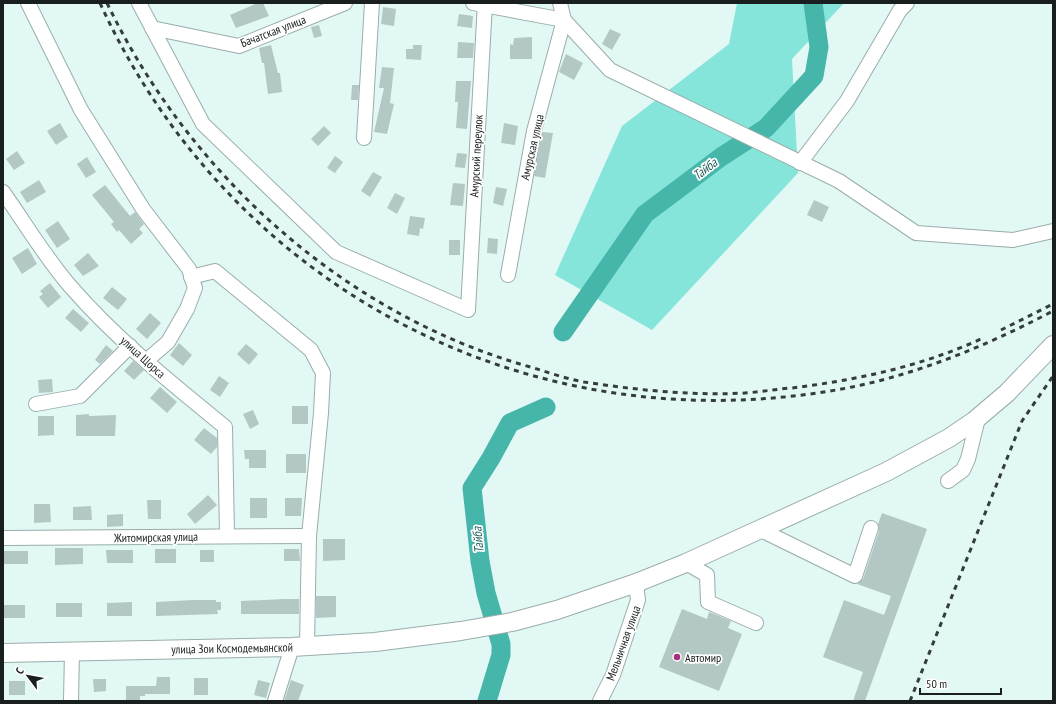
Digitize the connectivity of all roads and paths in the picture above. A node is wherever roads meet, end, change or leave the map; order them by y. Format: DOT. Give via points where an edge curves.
graph roads {
  1 [pos="28,3"];
  2 [pos="139,3"];
  3 [pos="345,3"];
  4 [pos="372,3"];
  5 [pos="481,3"];
  6 [pos="560,3"];
  7 [pos="907,3"];
  8 [pos="564,20"];
  9 [pos="152,28"];
  10 [pos="364,138"];
  11 [pos="800,164"];
  12 [pos="3,192"];
  13 [pos="1053,231"];
  14 [pos="508,275"];
  15 [pos="191,277"];
  16 [pos="1053,345"];
  17 [pos="130,346"];
  18 [pos="146,361"];
  19 [pos="36,404"];
  20 [pos="978,418"];
  21 [pos="948,481"];
  22 [pos="871,528"];
  23 [pos="759,529"];
  24 [pos="227,536"];
  25 [pos="309,536"];
  26 [pos="3,538"];
  27 [pos="686,564"];
  28 [pos="636,583"];
  29 [pos="756,623"];
  30 [pos="299,646"];
  31 [pos="72,651"];
  32 [pos="3,652"];
  33 [pos="71,701"];
  34 [pos="274,701"];
  35 [pos="600,701"];
  1 -- 15 [label="street" via="81,110 143,209 189,269"];
  2 -- 9 [label="street"];
  3 -- 9 [label="street, Бачатская улица" via="239,46"];
  4 -- 10 [label="street"];
  5 -- 8 [label="street"];
  5 -- 9 [label="street, Амурский переулок" via="468,310 336,252 203,124"];
  6 -- 8 [label="street"];
  7 -- 11 [label="street" via="900,10 847,101"];
  8 -- 11 [label="street" via="610,70"];
  8 -- 14 [label="street, Амурская улица" via="534,131"];
  11 -- 13 [label="street" via="839,181 916,233 1013,240"];
  12 -- 17 [label="street, улица Щорса" via="70,285"];
  15 -- 18 [label="street" via="195,288 187,309 168,342"];
  15 -- 25 [label="street" via="215,271 311,350 322,373 321,413"];
  16 -- 20 [label="main road, улица Зои Космодемьянской" via="1007,393"];
  17 -- 18 [label="street, улица Щорса"];
  17 -- 19 [label="street" via="80,396"];
  18 -- 24 [label="street, улица Щорса" via="225,427"];
  20 -- 21 [label="street" via="963,470"];
  20 -- 23 [label="main road, улица Зои Космодемьянской" via="949,438 886,472"];
  22 -- 23 [label="street" via="855,576"];
  23 -- 27 [label="main road, улица Зои Космодемьянской"];
  24 -- 25 [label="street, Житомирская улица"];
  24 -- 26 [label="street, Житомирская улица"];
  25 -- 30 [label="street"];
  27 -- 28 [label="main road, улица Зои Космодемьянской"];
  27 -- 29 [label="street" via="707,575 708,602"];
  28 -- 30 [label="main road, улица Зои Космодемьянской" via="557,610 512,622 375,642"];
  28 -- 35 [label="street, Мельничная улица" via="638,600 613,675"];
  30 -- 31 [label="main road, улица Зои Космодемьянской"];
  30 -- 34 [label="street"];
  31 -- 32 [label="main road, улица Зои Космодемьянской"];
  31 -- 33 [label="street"];
}
